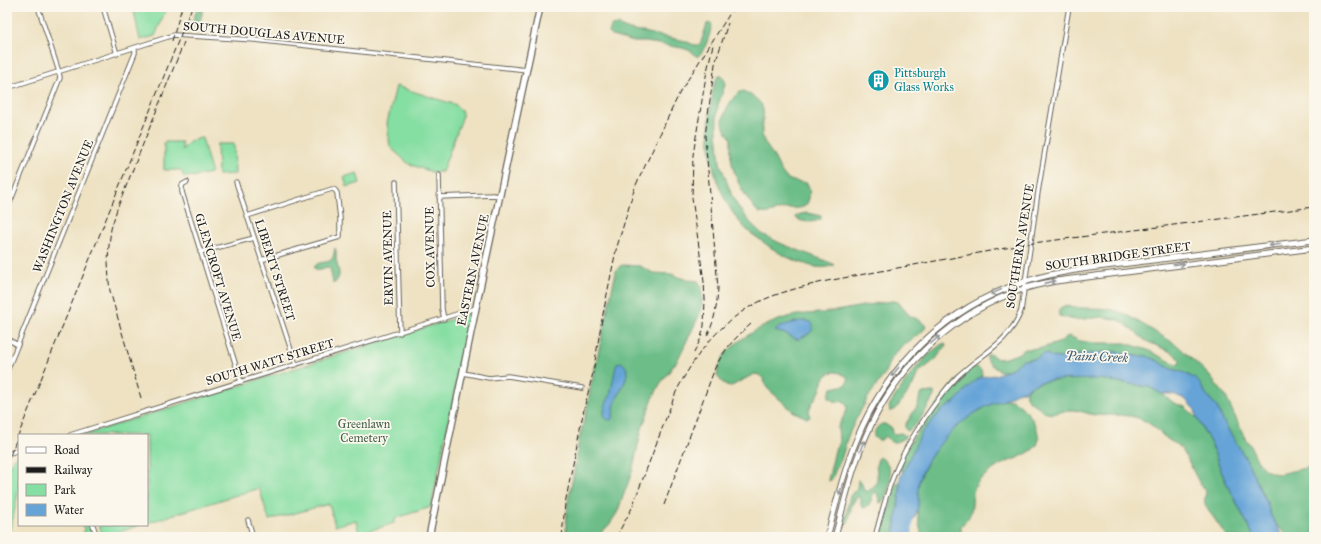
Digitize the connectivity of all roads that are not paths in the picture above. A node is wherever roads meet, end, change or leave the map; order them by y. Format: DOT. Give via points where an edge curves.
graph roads {
  1 [pos="38,7"];
  2 [pos="102,7"];
  3 [pos="540,7"];
  4 [pos="1068,7"];
  5 [pos="134,48"];
  6 [pos="117,54"];
  7 [pos="527,70"];
  8 [pos="59,72"];
  9 [pos="7,88"];
  10 [pos="439,175"];
  11 [pos="187,182"];
  12 [pos="236,182"];
  13 [pos="396,182"];
  14 [pos="500,196"];
  15 [pos="439,197"];
  16 [pos="7,210"];
  17 [pos="247,216"];
  18 [pos="254,238"];
  19 [pos="1314,240"];
  20 [pos="1314,248"];
  21 [pos="200,252"];
  22 [pos="261,260"];
  23 [pos="1025,281"];
  24 [pos="1024,289"];
  25 [pos="476,308"];
  26 [pos="444,319"];
  27 [pos="400,333"];
  28 [pos="7,339"];
  29 [pos="18,345"];
  30 [pos="296,365"];
  31 [pos="7,371"];
  32 [pos="463,373"];
  33 [pos="241,382"];
  34 [pos="582,388"];
  35 [pos="73,434"];
  36 [pos="18,450"];
  37 [pos="7,454"];
  38 [pos="248,520"];
  39 [pos="93,526"];
  40 [pos="97,537"];
  41 [pos="253,537"];
  42 [pos="429,537"];
  43 [pos="827,537"];
  44 [pos="834,537"];
  45 [pos="875,537"];
  1 -- 8 [label="street"];
  2 -- 6 [label="street"];
  3 -- 7 [label="main road, EASTERN AVENUE"];
  4 -- 23 [label="street, SOUTHERN AVENUE"];
  5 -- 6 [label="street, SOUTH DOUGLAS AVENUE"];
  5 -- 7 [label="street, SOUTH DOUGLAS AVENUE" via="174,35 189,35"];
  5 -- 29 [label="street, WASHINGTON AVENUE" via="135,53"];
  6 -- 8 [label="street, SOUTH DOUGLAS AVENUE"];
  7 -- 14 [label="main road, EASTERN AVENUE"];
  8 -- 9 [label="street, SOUTH DOUGLAS AVENUE"];
  8 -- 16 [label="street" via="60,78"];
  10 -- 15 [label="street, COX AVENUE"];
  11 -- 21 [label="street, GLENCROFT AVENUE" via="182,185 182,192"];
  12 -- 17 [label="street, LIBERTY STREET"];
  13 -- 27 [label="street, ERVIN AVENUE"];
  14 -- 15 [label="street"];
  14 -- 25 [label="main road, EASTERN AVENUE"];
  15 -- 26 [label="street, COX AVENUE"];
  17 -- 18 [label="street, LIBERTY STREET"];
  17 -- 22 [label="street" via="328,190 335,190 337,193 341,236"];
  18 -- 21 [label="street"];
  18 -- 22 [label="street, LIBERTY STREET"];
  19 -- 23 [label="main road, SOUTH BRIDGE STREET, one-way" via="1089,268"];
  24 -- 20 [label="main road, SOUTH BRIDGE STREET, one-way" via="1085,276"];
  21 -- 33 [label="street, GLENCROFT AVENUE"];
  22 -- 30 [label="street, LIBERTY STREET"];
  23 -- 24 [label="street, SOUTHERN AVENUE"];
  23 -- 43 [label="main road, SOUTH BRIDGE STREET, one-way" via="984,298 950,319 930,334 892,376 866,417"];
  44 -- 24 [label="main road, SOUTH BRIDGE STREET, one-way" via="863,444 879,410 899,378 928,346 949,329 973,312"];
  24 -- 45 [label="street, SOUTHERN AVENUE" via="1021,312 1014,327 988,352 958,375 914,433 886,498"];
  25 -- 26 [label="street, SOUTH WATT STREET"];
  25 -- 32 [label="main road, EASTERN AVENUE"];
  26 -- 27 [label="street, SOUTH WATT STREET"];
  27 -- 30 [label="street, SOUTH WATT STREET"];
  28 -- 29 [label="street"];
  29 -- 31 [label="street, WASHINGTON AVENUE"];
  30 -- 33 [label="street, SOUTH WATT STREET"];
  32 -- 34 [label="street" via="489,378 508,376"];
  32 -- 42 [label="main road, EASTERN AVENUE"];
  33 -- 35 [label="street, SOUTH WATT STREET"];
  36 -- 37 [label="street"];
  38 -- 41 [label="street"];
  39 -- 40 [label="street"];
}
